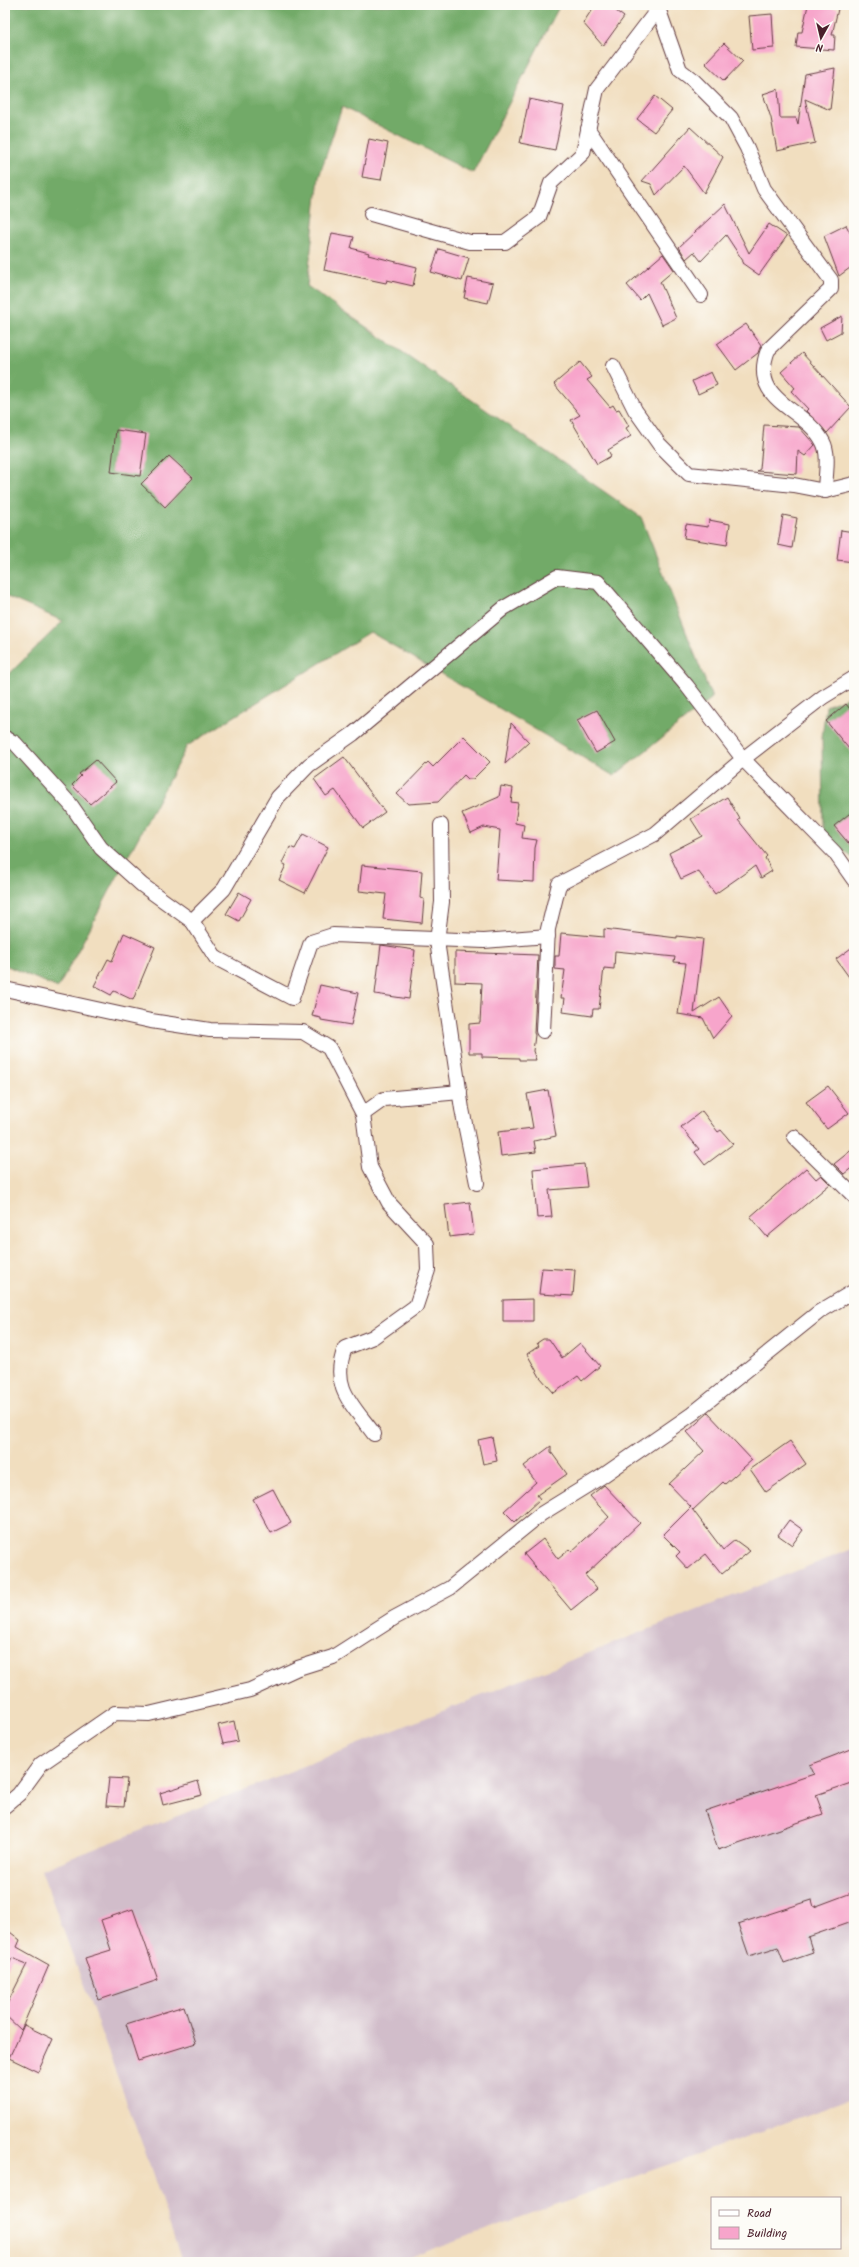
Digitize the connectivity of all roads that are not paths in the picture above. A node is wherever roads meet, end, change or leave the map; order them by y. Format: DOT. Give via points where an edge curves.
graph roads {
  1 [pos="657,7"];
  2 [pos="588,129"];
  3 [pos="371,214"];
  4 [pos="701,295"];
  5 [pos="613,366"];
  6 [pos="854,484"];
  7 [pos="825,491"];
  8 [pos="854,678"];
  9 [pos="5,738"];
  10 [pos="743,759"];
  11 [pos="441,825"];
  12 [pos="854,880"];
  13 [pos="192,921"];
  14 [pos="548,936"];
  15 [pos="437,941"];
  16 [pos="5,989"];
  17 [pos="543,1031"];
  18 [pos="460,1092"];
  19 [pos="363,1114"];
  20 [pos="794,1138"];
  21 [pos="477,1183"];
  22 [pos="854,1196"];
  23 [pos="854,1291"];
  24 [pos="374,1434"];
  25 [pos="5,1806"];
  1 -- 2 [label="street" via="597,88"];
  1 -- 7 [label="street" via="680,70 731,118 764,189 831,280 831,289 768,350 763,363 768,388 776,398 816,431 824,443"];
  2 -- 3 [label="street" via="583,153 551,183 539,217 505,242 470,242"];
  2 -- 4 [label="street"];
  5 -- 7 [label="street" via="635,410 655,438 690,474 794,485"];
  6 -- 7 [label="street"];
  8 -- 10 [label="street" via="823,697"];
  9 -- 13 [label="street" via="16,743 71,805 100,848 142,885"];
  10 -- 12 [label="street" via="834,853"];
  10 -- 13 [label="street" via="688,686 598,582 557,577 504,608 353,734 309,765 278,797 224,889"];
  10 -- 14 [label="street" via="655,834 559,884"];
  11 -- 15 [label="street" via="442,902"];
  13 -- 15 [label="street" via="216,958 292,998 311,942 333,935"];
  14 -- 15 [label="street" via="484,942"];
  14 -- 17 [label="street"];
  15 -- 18 [label="street"];
  16 -- 19 [label="street" via="151,1021 210,1030 304,1032 329,1048"];
  18 -- 19 [label="street" via="384,1099"];
  18 -- 21 [label="street"];
  19 -- 24 [label="street" via="370,1167 389,1203 427,1244 428,1270 416,1306 373,1337 345,1348 340,1361 341,1389"];
  20 -- 22 [label="street"];
  23 -- 25 [label="street" via="819,1312 692,1414 601,1478 541,1514 450,1588 394,1618 333,1658 298,1668 250,1690 149,1714 115,1713 42,1764 19,1794"];
}
